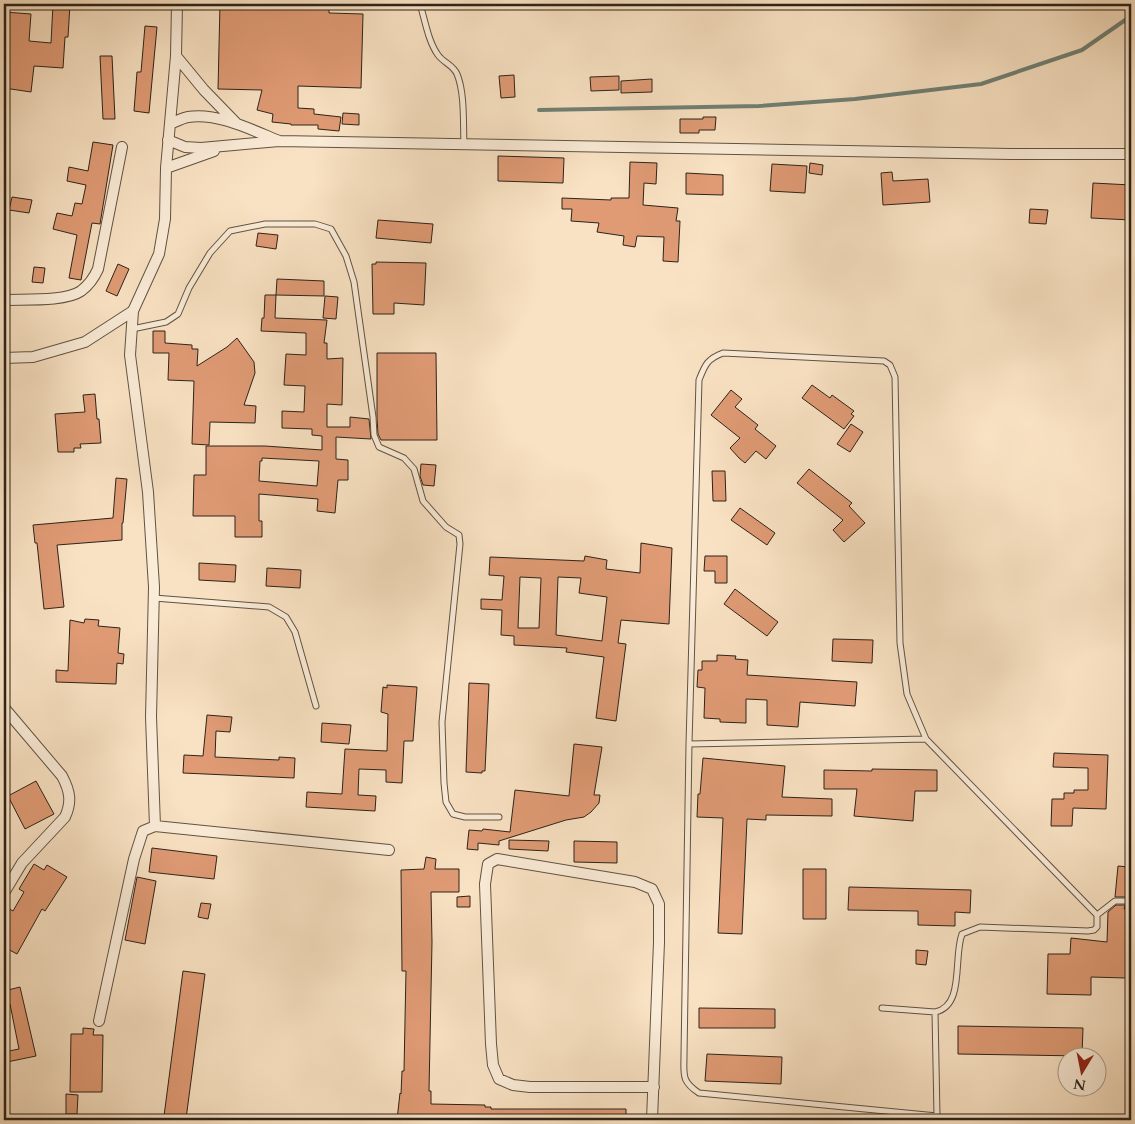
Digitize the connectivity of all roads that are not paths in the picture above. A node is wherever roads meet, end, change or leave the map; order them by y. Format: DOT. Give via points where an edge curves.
graph roads {
  1 [pos="177,4"];
  2 [pos="420,4"];
  3 [pos="176,56"];
  4 [pos="237,123"];
  5 [pos="170,124"];
  6 [pos="168,140"];
  7 [pos="280,142"];
  8 [pos="464,144"];
  9 [pos="226,146"];
  10 [pos="122,147"];
  11 [pos="1131,154"];
  12 [pos="166,168"];
  13 [pos="4,300"];
  14 [pos="133,311"];
  15 [pos="132,329"];
  16 [pos="4,358"];
  17 [pos="154,598"];
  18 [pos="316,706"];
  19 [pos="5,708"];
  20 [pos="926,739"];
  21 [pos="689,744"];
  22 [pos="499,818"];
  23 [pos="155,826"];
  24 [pos="389,850"];
  25 [pos="4,893"];
  26 [pos="1131,901"];
  27 [pos="1097,915"];
  28 [pos="882,1008"];
  29 [pos="935,1012"];
  30 [pos="99,1021"];
  31 [pos="654,1087"];
  32 [pos="936,1118"];
  33 [pos="652,1120"];
  1 -- 3 [label="street"];
  2 -- 8 [label="lane" via="438,54 458,76"];
  3 -- 4 [label="street"];
  3 -- 5 [label="street"];
  4 -- 5 [label="street" via="188,117"];
  4 -- 7 [label="street"];
  5 -- 6 [label="street"];
  6 -- 9 [label="street" via="186,147"];
  6 -- 12 [label="street"];
  7 -- 8 [label="street"];
  7 -- 9 [label="street"];
  8 -- 11 [label="street"];
  9 -- 12 [label="street"];
  10 -- 13 [label="street" via="98,269 91,282 80,292 62,297"];
  12 -- 14 [label="street" via="165,219 159,254"];
  14 -- 15 [label="street"];
  14 -- 16 [label="street" via="85,342 33,358"];
  15 -- 17 [label="street" via="130,355 148,492"];
  15 -- 22 [label="lane" via="166,322 178,314 210,253 230,231 265,224 315,224 331,229 346,256 354,282 374,435 379,447 404,458 414,469 423,501 446,527 459,535 460,553 442,722 446,802 453,814"];
  17 -- 18 [label="lane" via="269,608 286,617 295,632"];
  17 -- 23 [label="street" via="151,717"];
  19 -- 25 [label="street" via="62,776 70,797 65,817 22,864"];
  20 -- 21 [label="lane"];
  20 -- 21 [label="lane" via="906,694 901,660 895,378 890,365 884,360 723,353 711,358 699,380"];
  20 -- 27 [label="lane"];
  21 -- 32 [label="lane" via="685,1081 699,1093"];
  23 -- 24 [label="street"];
  23 -- 30 [label="street" via="142,831"];
  26 -- 27 [label="lane" via="1115,901"];
  27 -- 29 [label="lane" via="1097,927 1088,931 980,928 962,934 958,944 955,994 944,1010"];
  28 -- 29 [label="lane"];
  29 -- 32 [label="lane"];
  31 -- 31 [label="street" via="530,1087 499,1080 493,1065 491,1044 485,884 488,864 497,859 635,882 652,890 659,904"];
  31 -- 33 [label="street"];
}
